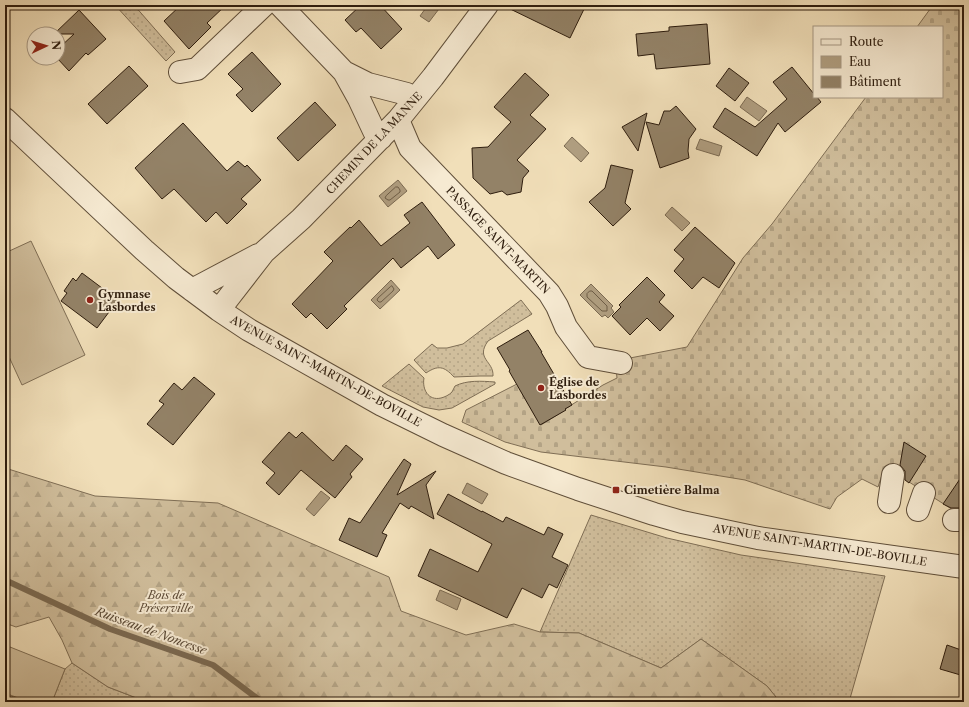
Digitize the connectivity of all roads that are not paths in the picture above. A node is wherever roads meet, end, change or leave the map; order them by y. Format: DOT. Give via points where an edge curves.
graph roads {
  1 [pos="264,5"];
  2 [pos="280,5"];
  3 [pos="487,5"];
  4 [pos="180,72"];
  5 [pos="344,72"];
  6 [pos="414,100"];
  7 [pos="5,119"];
  8 [pos="398,120"];
  9 [pos="381,138"];
  10 [pos="264,252"];
  11 [pos="192,290"];
  12 [pos="219,310"];
  13 [pos="621,363"];
  14 [pos="893,475"];
  15 [pos="889,502"];
  16 [pos="964,567"];
  1 -- 4 [label="street" via="197,69"];
  2 -- 5 [label="street"];
  3 -- 6 [label="street, CHEMIN DE LA MANNE"];
  5 -- 6 [label="street" via="368,84 407,94"];
  5 -- 9 [label="street" via="374,131"];
  6 -- 8 [label="street, CHEMIN DE LA MANNE"];
  7 -- 11 [label="street, AVENUE SAINT-MARTIN-DE-BOVILLE" via="144,250"];
  8 -- 9 [label="street, CHEMIN DE LA MANNE"];
  8 -- 13 [label="street, PASSAGE SAINT-MARTIN" via="410,148 549,293 566,327 588,356"];
  9 -- 10 [label="street, CHEMIN DE LA MANNE" via="301,219"];
  10 -- 11 [label="street, CHEMIN DE LA MANNE"];
  10 -- 12 [label="street, CHEMIN DE LA MANNE"];
  11 -- 12 [label="street, AVENUE SAINT-MARTIN-DE-BOVILLE"];
  12 -- 16 [label="street, AVENUE SAINT-MARTIN-DE-BOVILLE" via="249,330 369,398 443,435 506,463 605,499 682,522 734,533"];
  14 -- 15 [label="street"];
}
